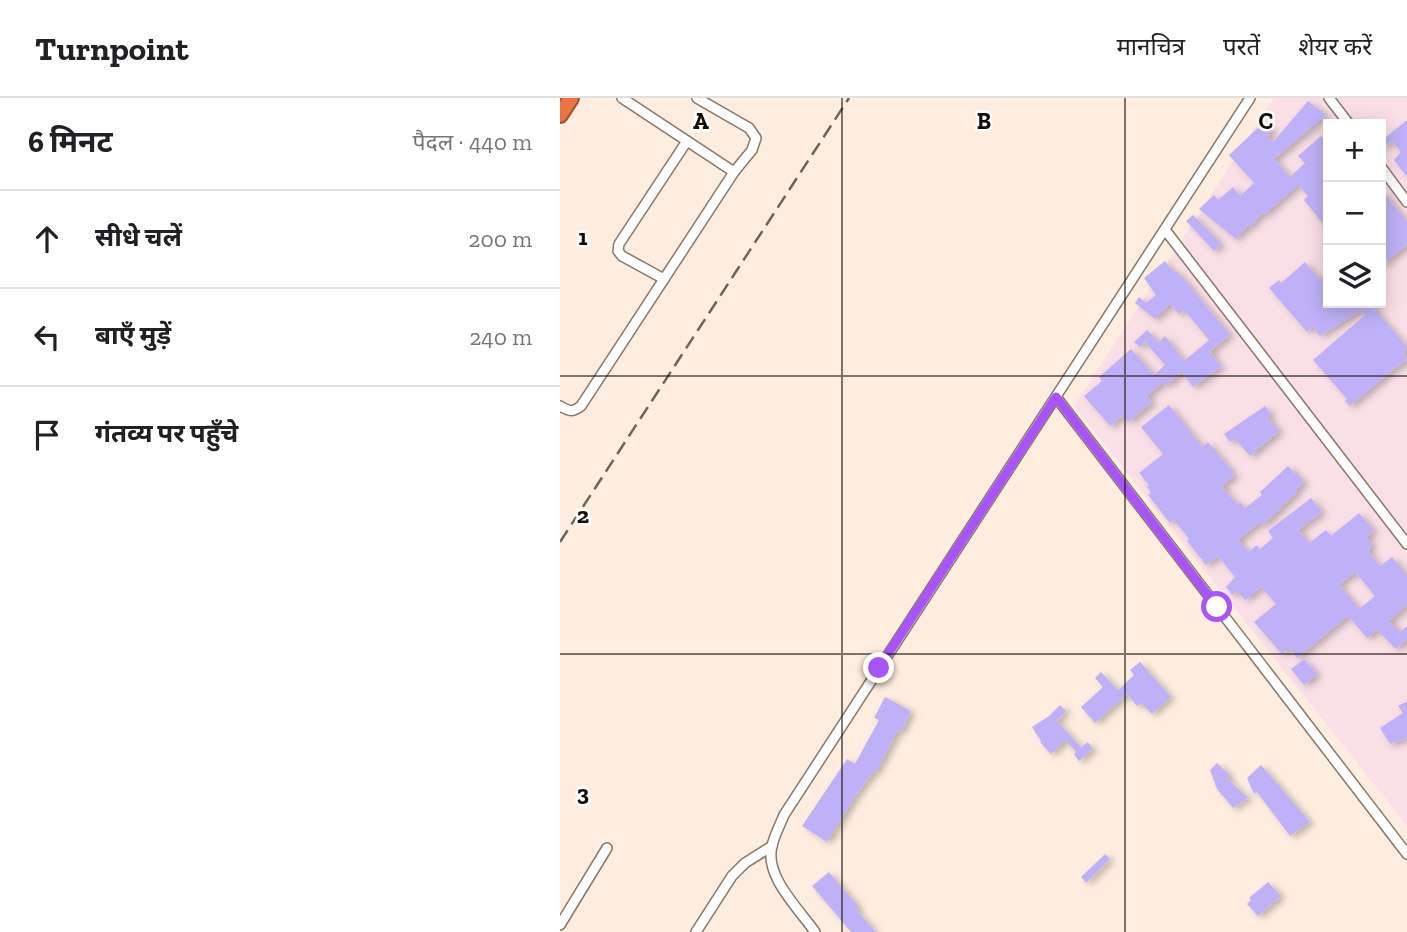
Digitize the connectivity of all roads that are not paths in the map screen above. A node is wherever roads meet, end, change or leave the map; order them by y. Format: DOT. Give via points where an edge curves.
graph roads {
  1 [pos="571,98"];
  2 [pos="622,98"];
  3 [pos="697,98"];
  4 [pos="1250,98"];
  5 [pos="1329,98"];
  6 [pos="560,114"];
  7 [pos="1345,119"];
  8 [pos="687,141"];
  9 [pos="734,172"];
  10 [pos="1386,174"];
  11 [pos="1407,202"];
  12 [pos="1166,231"];
  13 [pos="664,279"];
  14 [pos="1056,397"];
  15 [pos="560,406"];
  16 [pos="1407,544"];
  17 [pos="772,846"];
  18 [pos="607,848"];
  19 [pos="1407,854"];
  20 [pos="560,925"];
  21 [pos="696,932"];
  22 [pos="815,932"];
  1 -- 6 [label="highway"];
  2 -- 8 [label="street"];
  3 -- 9 [label="street" via="749,128 756,138"];
  4 -- 12 [label="street"];
  5 -- 7 [label="street"];
  8 -- 9 [label="street"];
  8 -- 13 [label="street" via="619,244 622,256"];
  9 -- 13 [label="street"];
  10 -- 11 [label="street"];
  12 -- 14 [label="street"];
  12 -- 16 [label="street"];
  13 -- 15 [label="street" via="581,407 569,411"];
  14 -- 17 [label="street" via="784,815"];
  14 -- 19 [label="street"];
  17 -- 21 [label="street" via="738,869"];
  17 -- 22 [label="street" via="770,861 779,881"];
  18 -- 20 [label="street"];
}
